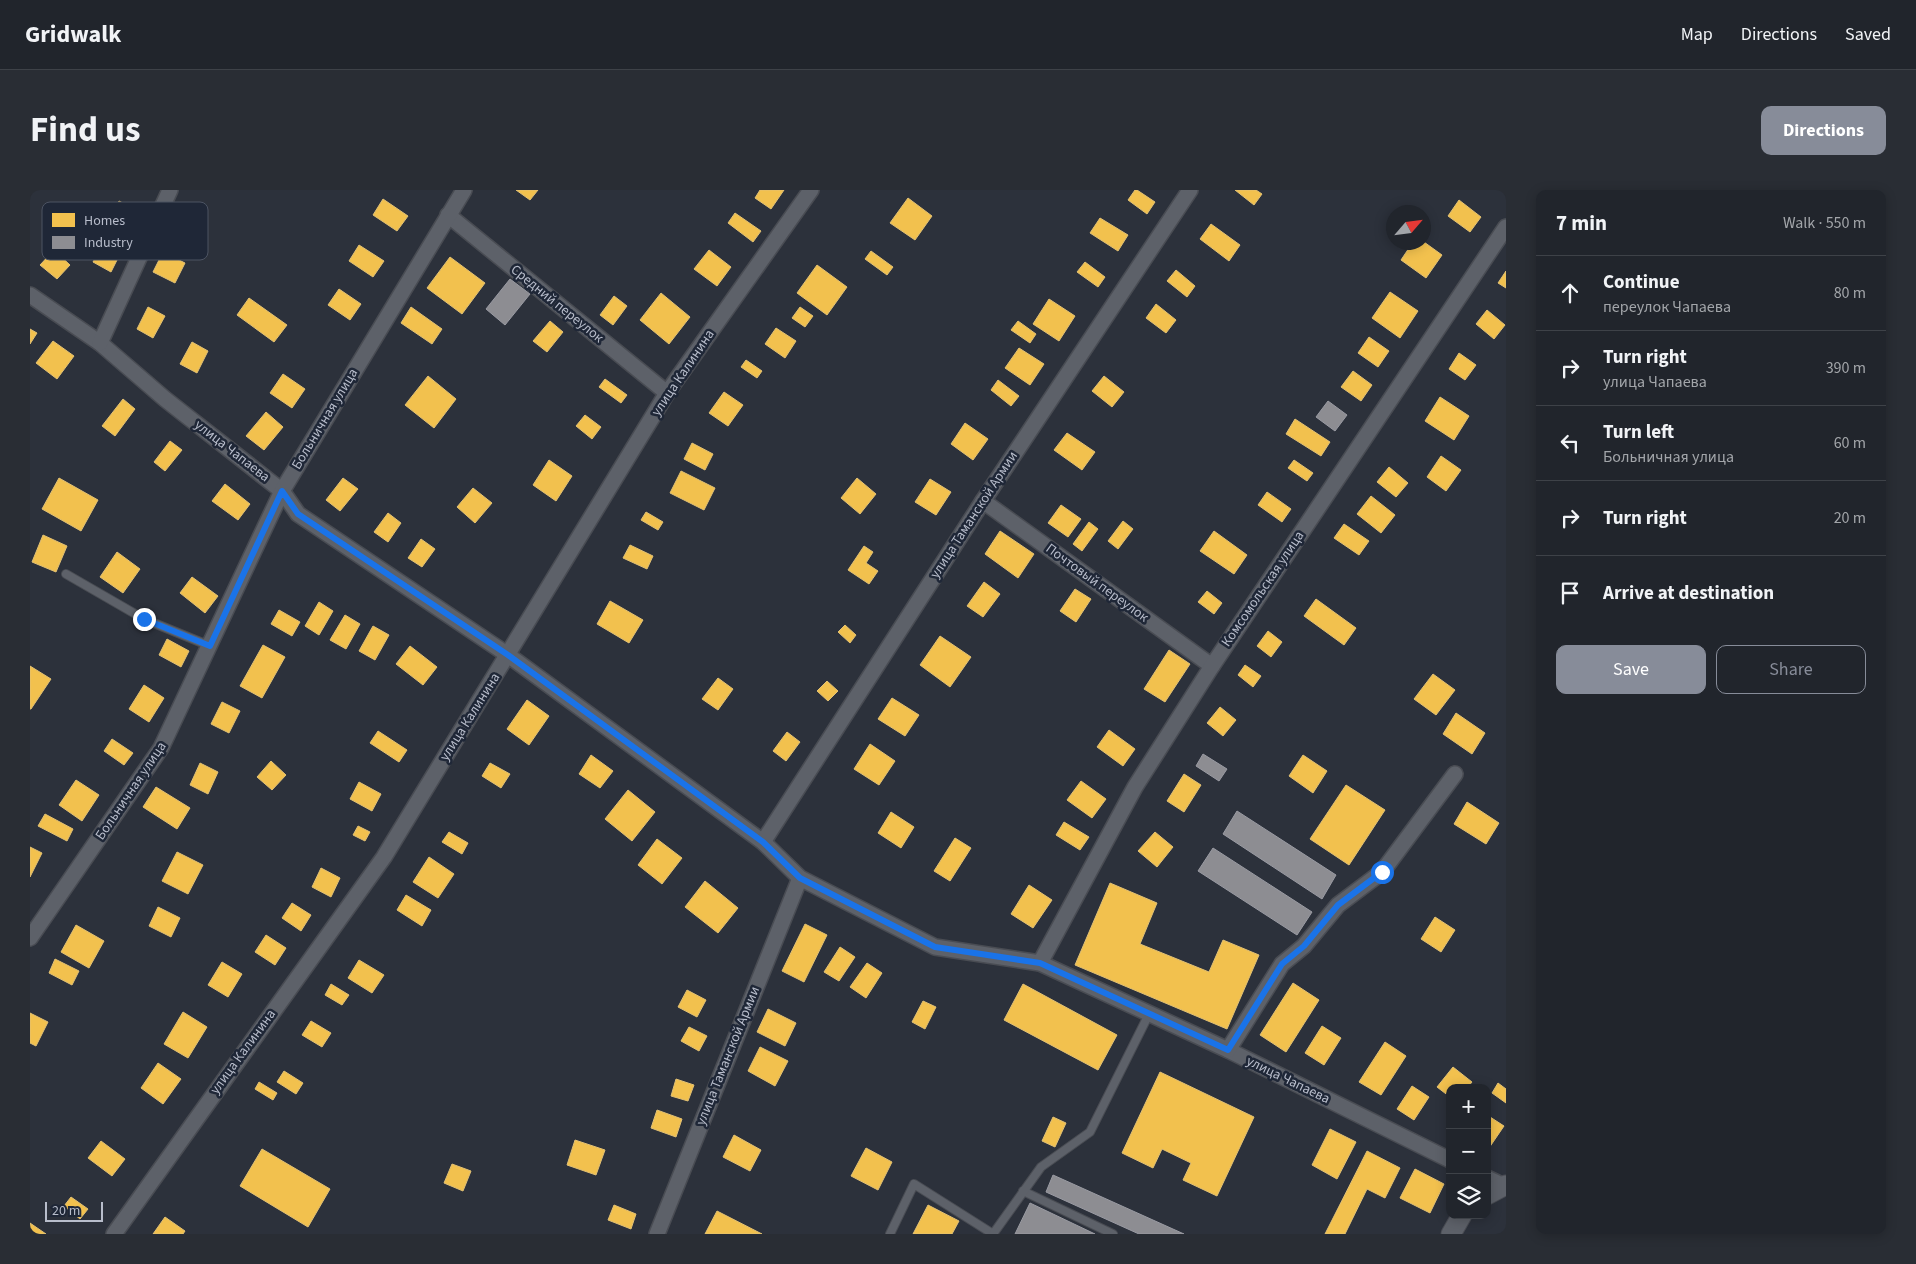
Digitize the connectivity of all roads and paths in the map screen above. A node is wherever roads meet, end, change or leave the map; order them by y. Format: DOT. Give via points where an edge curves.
graph roads {
  1 [pos="170,190"];
  2 [pos="464,190"];
  3 [pos="810,190"];
  4 [pos="1190,190"];
  5 [pos="165,202"];
  6 [pos="448,215"];
  7 [pos="1506,226"];
  8 [pos="138,260"];
  9 [pos="30,295"];
  10 [pos="100,343"];
  11 [pos="666,393"];
  12 [pos="282,491"];
  13 [pos="983,501"];
  14 [pos="66,574"];
  15 [pos="210,646"];
  16 [pos="508,655"];
  17 [pos="1212,666"];
  18 [pos="1454,774"];
  19 [pos="763,842"];
  20 [pos="800,878"];
  21 [pos="30,938"];
  22 [pos="1040,963"];
  23 [pos="1149,1014"];
  24 [pos="1228,1050"];
  25 [pos="1446,1158"];
  26 [pos="1022,1191"];
  27 [pos="1460,1219"];
  28 [pos="114,1234"];
  29 [pos="657,1234"];
  30 [pos="890,1234"];
  31 [pos="993,1234"];
  32 [pos="1113,1234"];
  33 [pos="1451,1234"];
  1 -- 5 [label="street"];
  2 -- 6 [label="street, Больничная улица"];
  3 -- 11 [label="street, улица Калинина"];
  4 -- 13 [label="street, улица Таманской Армии"];
  6 -- 11 [label="street, Средний переулок"];
  6 -- 12 [label="street, Больничная улица"];
  7 -- 17 [label="street, Комсомольская улица"];
  8 -- 10 [label="street"];
  9 -- 10 [label="street, улица Чапаева"];
  10 -- 12 [label="street, улица Чапаева"];
  11 -- 16 [label="street, улица Калинина"];
  12 -- 15 [label="street, Больничная улица"];
  12 -- 16 [label="street, улица Чапаева" via="298,514"];
  13 -- 17 [label="street, Почтовый переулок"];
  13 -- 19 [label="street, улица Таманской Армии"];
  14 -- 15 [label="lane" via="144,619"];
  15 -- 21 [label="street, Больничная улица" via="161,748"];
  16 -- 19 [label="street, улица Чапаева"];
  16 -- 28 [label="street, улица Калинина" via="384,857"];
  17 -- 22 [label="street, Комсомольская улица" via="1136,787"];
  18 -- 24 [label="street" via="1382,872 1338,905 1304,946 1282,964"];
  19 -- 20 [label="street, улица Чапаева"];
  20 -- 22 [label="street, улица Чапаева" via="935,947"];
  20 -- 29 [label="street, улица Таманской Армии"];
  22 -- 23 [label="street, улица Чапаева"];
  23 -- 24 [label="street, улица Чапаева"];
  23 -- 26 [label="lane" via="1090,1132 1041,1168"];
  24 -- 25 [label="street, улица Чапаева"];
  26 -- 31 [label="lane"];
  26 -- 32 [label="lane"];
  27 -- 33 [label="street"];
  30 -- 31 [label="lane" via="914,1184"];
}
